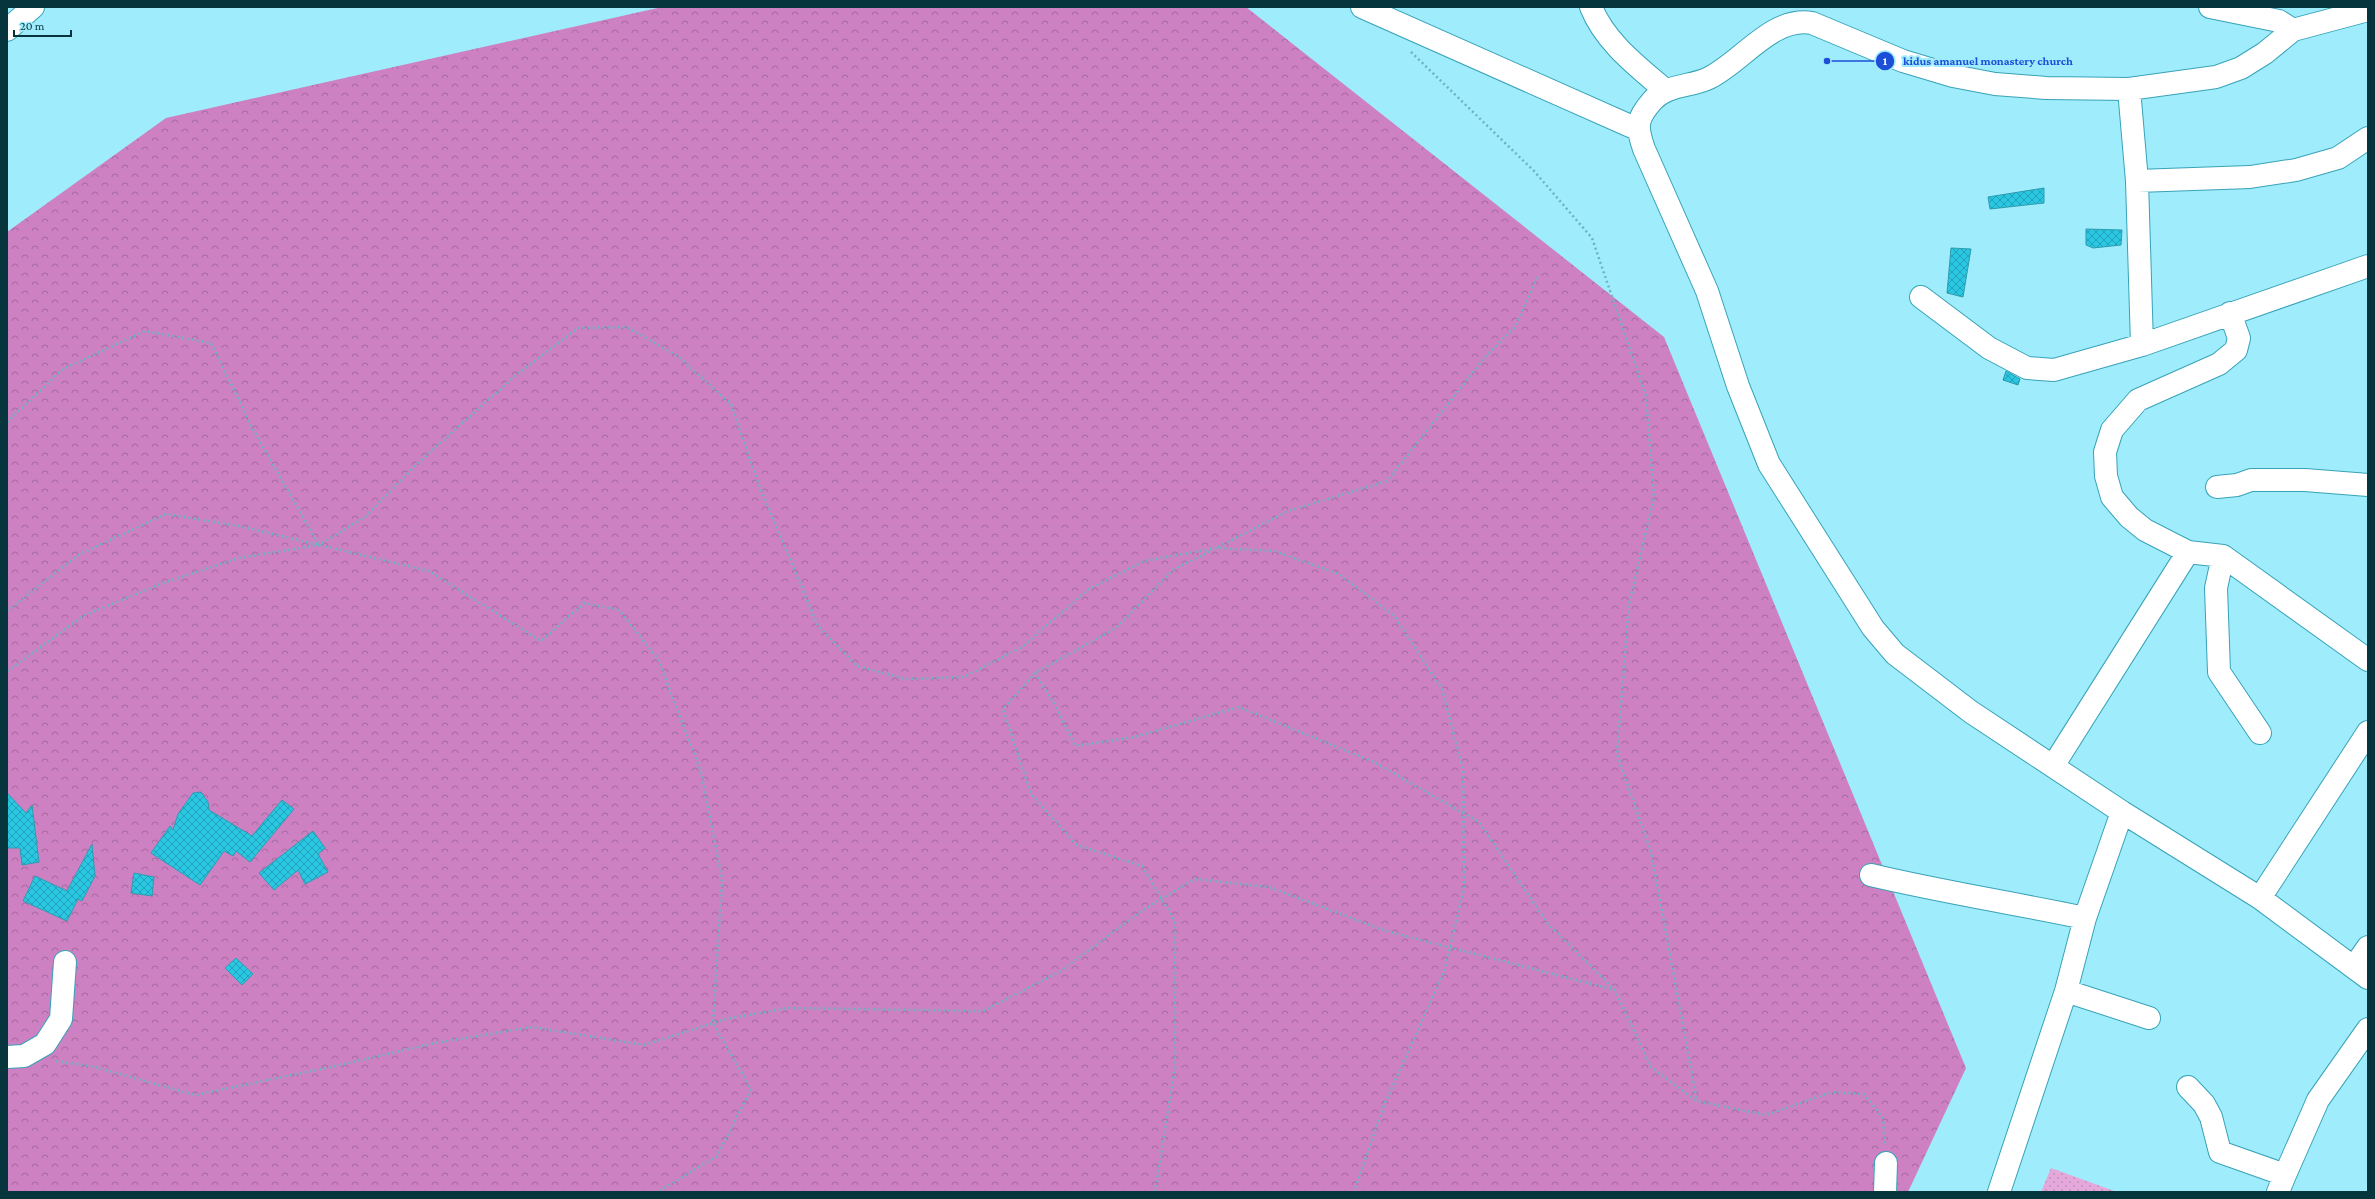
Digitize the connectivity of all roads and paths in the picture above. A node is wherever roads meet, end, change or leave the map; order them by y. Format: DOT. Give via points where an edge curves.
graph roads {
  1 [pos="33,7"];
  2 [pos="1362,7"];
  3 [pos="1590,7"];
  4 [pos="2210,7"];
  5 [pos="2368,10"];
  6 [pos="2264,12"];
  7 [pos="7,30"];
  8 [pos="2293,30"];
  9 [pos="1405,46"];
  10 [pos="2129,89"];
  11 [pos="1650,108"];
  12 [pos="2368,138"];
  13 [pos="2137,181"];
  14 [pos="2368,266"];
  15 [pos="1538,276"];
  16 [pos="1921,297"];
  17 [pos="2230,313"];
  18 [pos="2142,345"];
  19 [pos="7,422"];
  20 [pos="2368,485"];
  21 [pos="2217,486"];
  22 [pos="319,545"];
  23 [pos="1216,548"];
  24 [pos="2188,552"];
  25 [pos="2223,556"];
  26 [pos="7,611"];
  27 [pos="2368,660"];
  28 [pos="7,671"];
  29 [pos="1035,672"];
  30 [pos="2368,732"];
  31 [pos="2260,733"];
  32 [pos="2052,766"];
  33 [pos="2122,812"];
  34 [pos="1463,813"];
  35 [pos="1871,875"];
  36 [pos="1162,898"];
  37 [pos="2260,898"];
  38 [pos="2085,918"];
  39 [pos="2368,947"];
  40 [pos="1450,948"];
  41 [pos="65,962"];
  42 [pos="2361,973"];
  43 [pos="1615,990"];
  44 [pos="2066,991"];
  45 [pos="2149,1018"];
  46 [pos="713,1023"];
  47 [pos="2368,1029"];
  48 [pos="16,1056"];
  49 [pos="2188,1087"];
  50 [pos="1697,1101"];
  51 [pos="1886,1163"];
  52 [pos="2281,1183"];
  53 [pos="658,1192"];
  54 [pos="1156,1192"];
  55 [pos="1354,1192"];
  56 [pos="1885,1192"];
  57 [pos="1998,1192"];
  1 -- 7 [label="street"];
  2 -- 11 [label="street"];
  3 -- 11 [label="street" via="1621,53"];
  4 -- 6 [label="street"];
  5 -- 8 [label="street"];
  6 -- 8 [label="street"];
  8 -- 10 [label="street" via="2266,53 2241,68 2216,77"];
  9 -- 50 [label="path" via="1534,171 1592,238 1646,396 1654,497 1629,604 1617,754 1651,852"];
  10 -- 11 [label="street" via="2046,88 1996,84 1953,76 1903,61 1812,23 1800,21 1773,32 1709,78"];
  10 -- 13 [label="street"];
  11 -- 32 [label="street" via="1650,163 1708,291 1738,386 1769,464 1869,622 1895,654 1971,712"];
  12 -- 13 [label="street" via="2338,158 2296,170 2250,177"];
  13 -- 18 [label="street"];
  14 -- 17 [label="street"];
  15 -- 23 [label="path" via="1515,327 1486,356 1387,481 1288,511"];
  16 -- 18 [label="street" via="1989,348 2027,368 2054,370"];
  17 -- 18 [label="street"];
  17 -- 24 [label="street" via="2239,338 2236,350 2219,364 2138,400 2112,430 2105,452 2106,476 2112,497 2129,517 2145,530"];
  19 -- 22 [label="path" via="63,368 145,331 211,343 254,431"];
  20 -- 21 [label="street" via="2306,480 2251,480"];
  22 -- 23 [label="path" via="365,516 420,461 508,382 578,328 627,327 679,357 731,404 759,485 818,626 857,666 906,679 964,677 1022,647 1089,588 1144,562"];
  22 -- 26 [label="path" via="239,526 166,514 80,554"];
  22 -- 28 [label="path" via="239,558 163,583 85,615"];
  22 -- 46 [label="path" via="429,571 542,641 584,603 619,610 658,659 701,772 722,879"];
  23 -- 29 [label="path" via="1174,569 1116,628"];
  23 -- 34 [label="path" via="1274,551 1339,574 1394,615 1442,689 1463,769"];
  24 -- 25 [label="street"];
  24 -- 32 [label="street"];
  25 -- 27 [label="street"];
  25 -- 31 [label="street" via="2216,588 2219,672"];
  29 -- 34 [label="path" via="1058,710 1075,746 1134,737 1239,707 1374,762"];
  29 -- 36 [label="path" via="1003,709 1031,794 1076,845 1142,866"];
  30 -- 37 [label="street"];
  32 -- 33 [label="street"];
  33 -- 37 [label="street"];
  33 -- 38 [label="street"];
  34 -- 40 [label="path" via="1464,888"];
  34 -- 43 [label="path" via="1479,822 1548,924"];
  35 -- 38 [label="street" via="1930,889 1992,898"];
  36 -- 40 [label="path" via="1195,879 1269,887 1386,931"];
  36 -- 46 [label="path" via="1058,972 983,1011 787,1008"];
  36 -- 54 [label="path" via="1175,920 1175,1067"];
  37 -- 42 [label="street"];
  38 -- 44 [label="street"];
  39 -- 42 [label="street"];
  40 -- 43 [label="path"];
  40 -- 55 [label="path" via="1444,972 1384,1104"];
  41 -- 48 [label="street" via="61,1019 45,1044"];
  43 -- 50 [label="path" via="1650,1066"];
  44 -- 45 [label="street"];
  44 -- 57 [label="street"];
  46 -- 48 [label="path" via="644,1045 532,1027 435,1043 331,1068 195,1095 95,1067"];
  46 -- 53 [label="path" via="751,1089 718,1156"];
  47 -- 52 [label="street" via="2318,1100"];
  49 -- 52 [label="street" via="2204,1104 2211,1117 2220,1152"];
  50 -- 51 [label="path" via="1766,1115 1832,1092 1864,1094 1883,1118"];
  51 -- 56 [label="street"];
}
